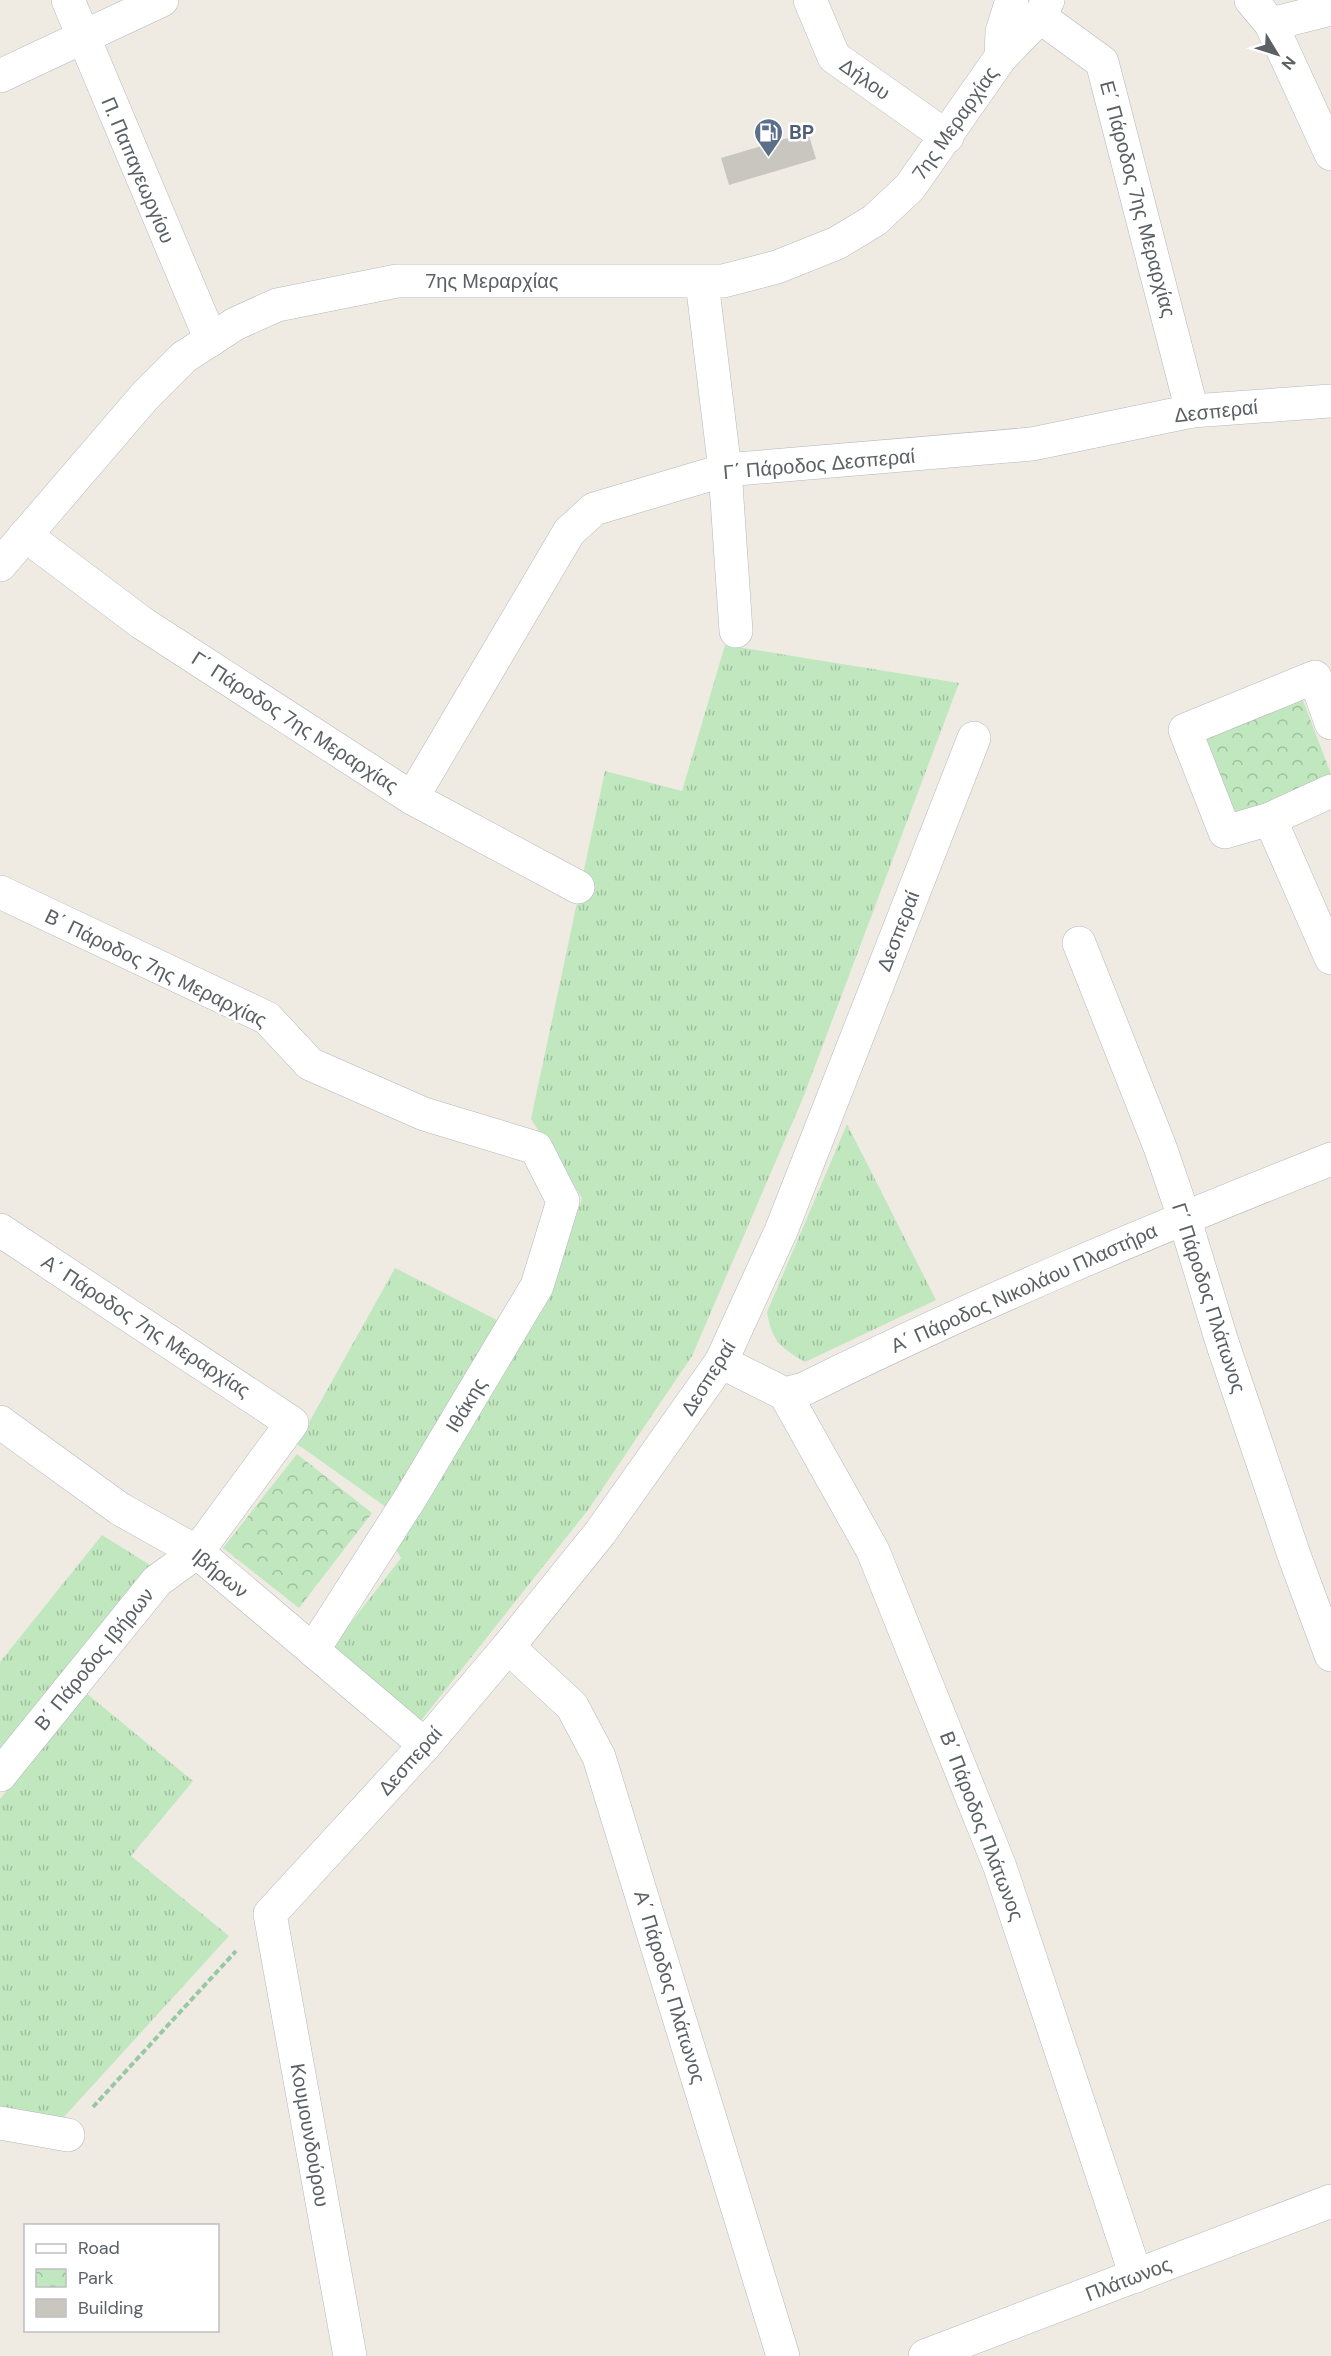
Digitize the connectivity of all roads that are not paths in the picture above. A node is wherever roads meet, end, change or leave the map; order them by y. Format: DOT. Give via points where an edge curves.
graph roads {
  1 [pos="68,0"];
  2 [pos="162,0"];
  3 [pos="810,0"];
  4 [pos="1012,0"];
  5 [pos="1044,8"];
  6 [pos="1265,8"];
  7 [pos="1331,9"];
  8 [pos="82,36"];
  9 [pos="1001,57"];
  10 [pos="0,76"];
  11 [pos="947,137"];
  12 [pos="1331,154"];
  13 [pos="702,282"];
  14 [pos="211,340"];
  15 [pos="1331,401"];
  16 [pos="1192,411"];
  17 [pos="1103,431"];
  18 [pos="725,470"];
  19 [pos="25,535"];
  20 [pos="0,565"];
  21 [pos="736,631"];
  22 [pos="1331,723"];
  23 [pos="974,738"];
  24 [pos="1331,791"];
  25 [pos="412,798"];
  26 [pos="1270,819"];
  27 [pos="578,887"];
  28 [pos="0,892"];
  29 [pos="1079,943"];
  30 [pos="1331,958"];
  31 [pos="536,1148"];
  32 [pos="1331,1159"];
  33 [pos="1184,1217"];
  34 [pos="0,1230"];
  35 [pos="721,1362"];
  36 [pos="785,1395"];
  37 [pos="0,1422"];
  38 [pos="292,1423"];
  39 [pos="197,1552"];
  40 [pos="508,1647"];
  41 [pos="313,1650"];
  42 [pos="1331,1655"];
  43 [pos="425,1745"];
  44 [pos="0,1775"];
  45 [pos="270,1914"];
  46 [pos="0,2123"];
  47 [pos="68,2135"];
  48 [pos="1331,2201"];
  49 [pos="1136,2276"];
  50 [pos="350,2356"];
  51 [pos="783,2356"];
  52 [pos="925,2356"];
  1 -- 8 [label="street, Π. Παπαγεωργίου"];
  2 -- 8 [label="street"];
  3 -- 11 [label="street, Δήλου" via="834,57"];
  4 -- 9 [label="street, 7ης Μεραρχίας" via="1002,32"];
  5 -- 9 [label="street, 7ης Μεραρχίας"];
  5 -- 16 [label="street, Ε΄ Πάροδος 7ης Μεραρχίας" via="1102,62"];
  6 -- 7 [label="street"];
  6 -- 12 [label="street"];
  8 -- 10 [label="street"];
  8 -- 14 [label="street, Π. Παπαγεωργίου"];
  9 -- 11 [label="street, 7ης Μεραρχίας"];
  11 -- 13 [label="street, 7ης Μεραρχίας" via="910,187 858,231 777,267 723,281"];
  13 -- 14 [label="street, 7ης Μεραρχίας" via="397,281 277,305"];
  13 -- 18 [label="street"];
  14 -- 19 [label="street, 7ης Μεραρχίας" via="184,357 145,396"];
  15 -- 16 [label="street, Δεσπεραί"];
  16 -- 17 [label="street, Δεσπεραί"];
  17 -- 18 [label="street, Γ΄ Πάροδος Δεσπεραί" via="1032,444"];
  18 -- 21 [label="street"];
  18 -- 25 [label="street, Γ΄ Πάροδος Δεσπεραί" via="594,509 569,532"];
  19 -- 20 [label="street, 7ης Μεραρχίας"];
  19 -- 25 [label="street, Γ΄ Πάροδος 7ης Μεραρχίας" via="142,623"];
  22 -- 26 [label="street" via="1315,678 1185,730 1226,832"];
  23 -- 35 [label="street, Δεσπεραί" via="781,1231"];
  24 -- 26 [label="street"];
  25 -- 27 [label="street, Γ΄ Πάροδος 7ης Μεραρχίας"];
  26 -- 30 [label="street"];
  28 -- 31 [label="street, Β΄ Πάροδος 7ης Μεραρχίας" via="267,1018 310,1064 424,1114"];
  29 -- 33 [label="street, Γ΄ Πάροδος Πλάτωνος"];
  31 -- 41 [label="street, Ιθάκης" via="563,1201 537,1286 411,1497"];
  32 -- 33 [label="street, Α΄ Πάροδος Νικολάου Πλαστήρα"];
  33 -- 36 [label="street, Α΄ Πάροδος Νικολάου Πλαστήρα"];
  33 -- 42 [label="street, Γ΄ Πάροδος Πλάτωνος" via="1293,1555"];
  34 -- 38 [label="street, Α΄ Πάροδος 7ης Μεραρχίας"];
  35 -- 36 [label="street"];
  35 -- 40 [label="street, Δεσπεραί" via="600,1533"];
  36 -- 49 [label="street, Β΄ Πάροδος Πλάτωνος" via="873,1551 992,1845"];
  37 -- 39 [label="street, Ιβήρων" via="120,1509"];
  38 -- 39 [label="street, Β΄ Πάροδος Ιβήρων"];
  39 -- 41 [label="street, Ιβήρων"];
  39 -- 44 [label="street, Β΄ Πάροδος Ιβήρων" via="158,1581"];
  40 -- 43 [label="street, Δεσπεραί"];
  40 -- 51 [label="street, Α΄ Πάροδος Πλάτωνος" via="572,1706 599,1757"];
  41 -- 43 [label="street, Ιβήρων"];
  43 -- 45 [label="street, Δεσπεραί"];
  45 -- 50 [label="street, Κουμουνδούρου"];
  46 -- 47 [label="street"];
  48 -- 49 [label="street, Πλάτωνος"];
  49 -- 52 [label="street, Πλάτωνος"];
}
